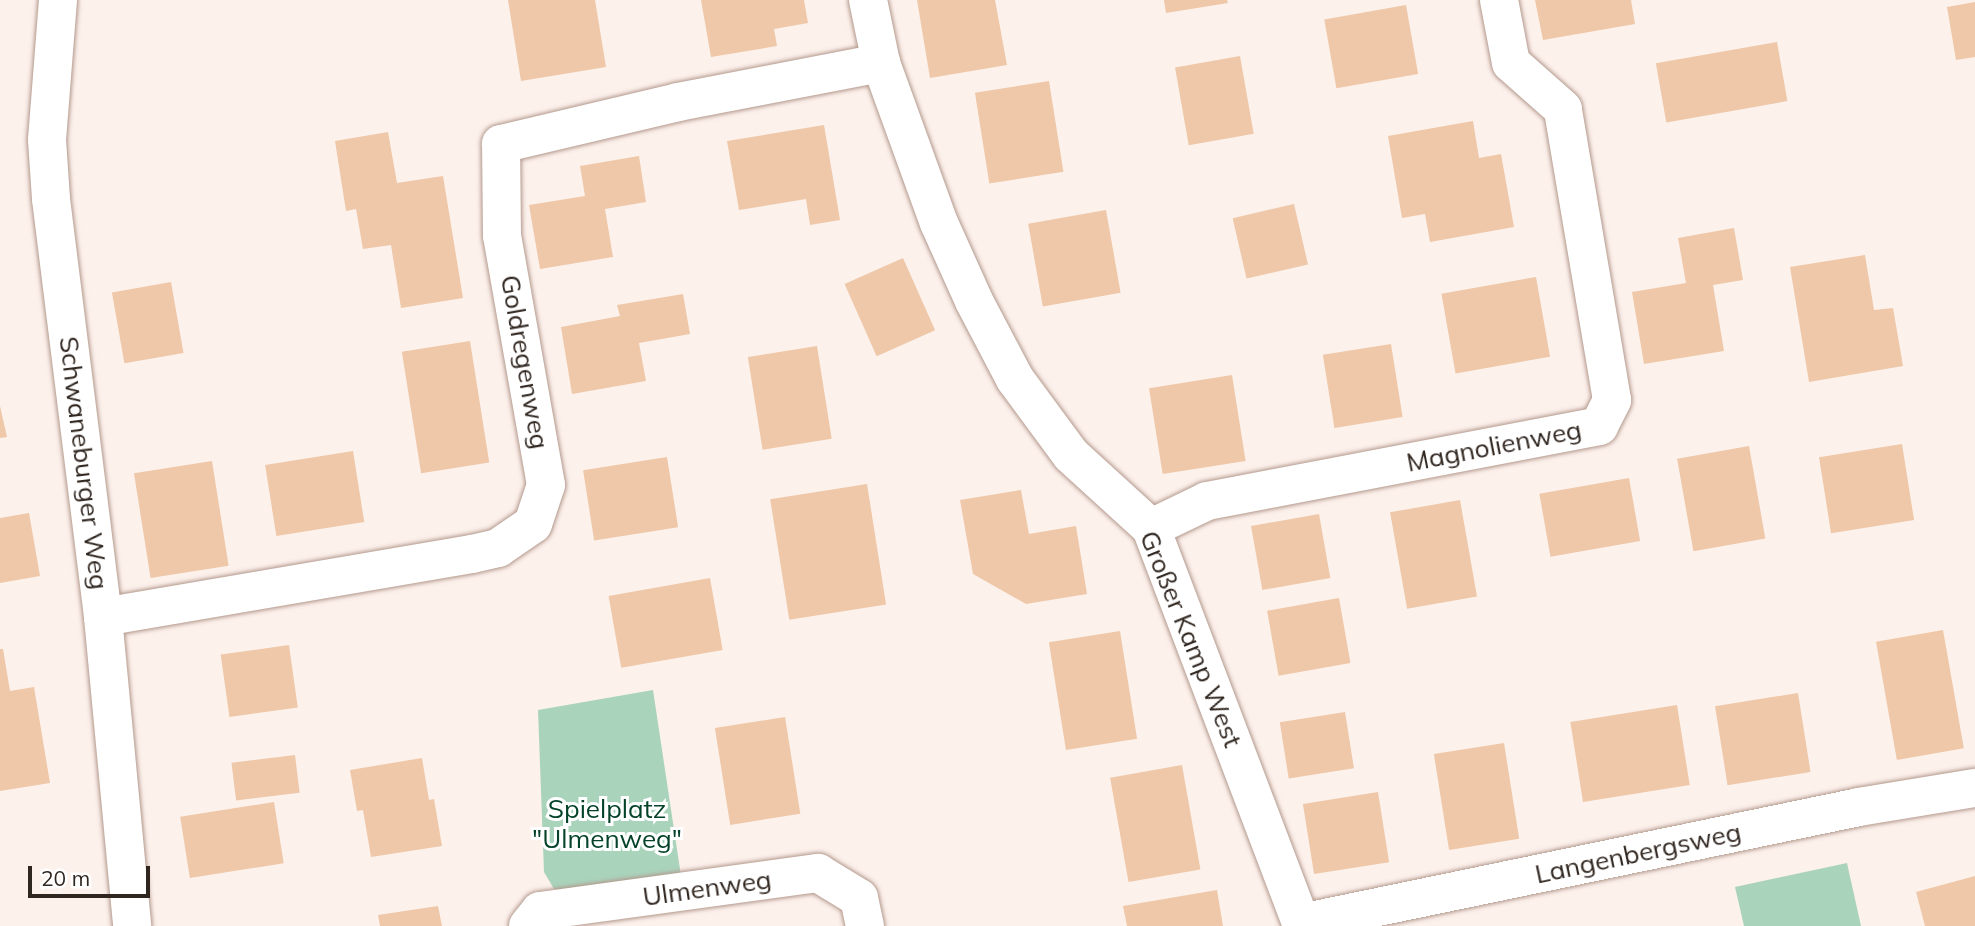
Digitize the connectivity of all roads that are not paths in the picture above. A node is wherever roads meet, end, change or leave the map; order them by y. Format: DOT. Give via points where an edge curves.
graph roads {
  1 [pos="58,0"];
  2 [pos="868,0"];
  3 [pos="1499,0"];
  4 [pos="881,63"];
  5 [pos="1151,528"];
  6 [pos="103,617"];
  7 [pos="1975,788"];
  8 [pos="1302,924"];
  9 [pos="132,926"];
  10 [pos="528,926"];
  11 [pos="864,926"];
  1 -- 6 [label="street, Schwaneburger Weg" via="48,163"];
  2 -- 4 [label="street, Großer Kamp West"];
  3 -- 5 [label="street, Magnolienweg" via="1511,63 1563,109 1612,400 1599,426 1207,501"];
  4 -- 5 [label="street, Großer Kamp West" via="939,223 1015,379 1071,454"];
  4 -- 6 [label="street, Goldregenweg" via="678,102 501,144 502,236 546,485 533,524 498,548 472,554"];
  5 -- 8 [label="street, Großer Kamp West"];
  6 -- 9 [label="street, Schwaneburger Weg"];
  7 -- 8 [label="street, Langenbergsweg" via="1859,807"];
  10 -- 11 [label="street, Ulmenweg" via="540,911 818,873 859,898"];
}
